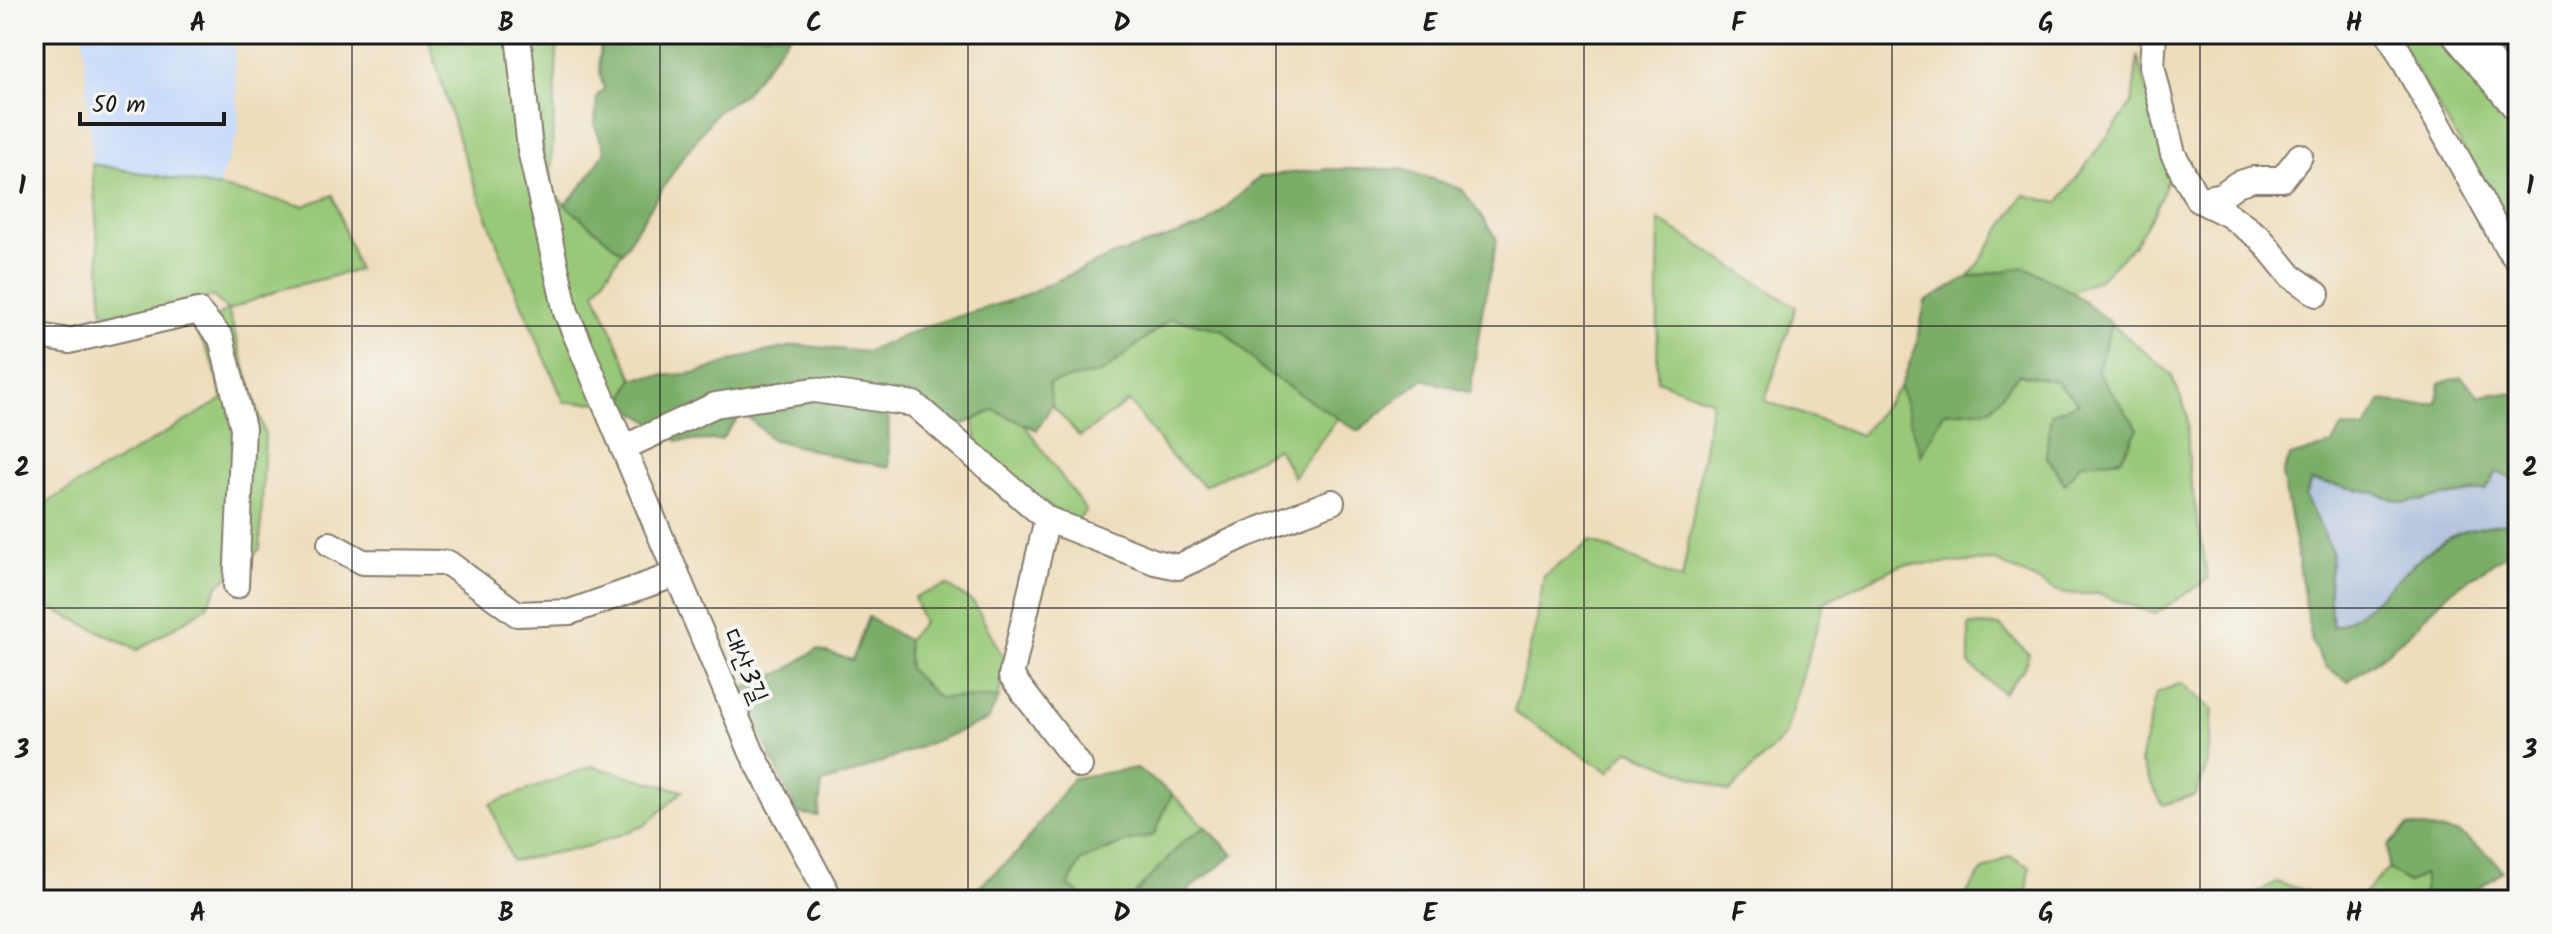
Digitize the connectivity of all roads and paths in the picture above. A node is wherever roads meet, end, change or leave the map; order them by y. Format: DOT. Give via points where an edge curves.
graph roads {
  1 [pos="518,34"];
  2 [pos="2154,34"];
  3 [pos="2389,34"];
  4 [pos="2461,34"];
  5 [pos="2479,34"];
  6 [pos="2512,34"];
  7 [pos="2518,43"];
  8 [pos="2518,82"];
  9 [pos="2518,102"];
  10 [pos="2300,156"];
  11 [pos="2198,200"];
  12 [pos="2518,261"];
  13 [pos="2317,294"];
  14 [pos="34,335"];
  15 [pos="623,448"];
  16 [pos="1332,502"];
  17 [pos="1047,519"];
  18 [pos="330,544"];
  19 [pos="677,574"];
  20 [pos="236,586"];
  21 [pos="1080,766"];
  22 [pos="831,900"];
  1 -- 15 [label="street, 대산3길" via="530,150 566,312"];
  2 -- 11 [label="street" via="2152,66 2173,154"];
  3 -- 12 [label="street"];
  4 -- 9 [label="highway"];
  5 -- 8 [label="main road"];
  6 -- 7 [label="main road"];
  10 -- 11 [label="street" via="2282,179 2253,179"];
  11 -- 13 [label="street" via="2260,238 2291,276"];
  14 -- 20 [label="street" via="69,341 198,311 221,338 243,428"];
  15 -- 17 [label="street" via="715,405 757,398 814,390 914,404"];
  15 -- 19 [label="street, 대산3길"];
  16 -- 17 [label="street" via="1178,567"];
  17 -- 21 [label="street" via="1011,676"];
  18 -- 19 [label="street" via="363,562 448,563 517,614 570,612"];
  19 -- 22 [label="street, 대산3길" via="752,753"];
}
